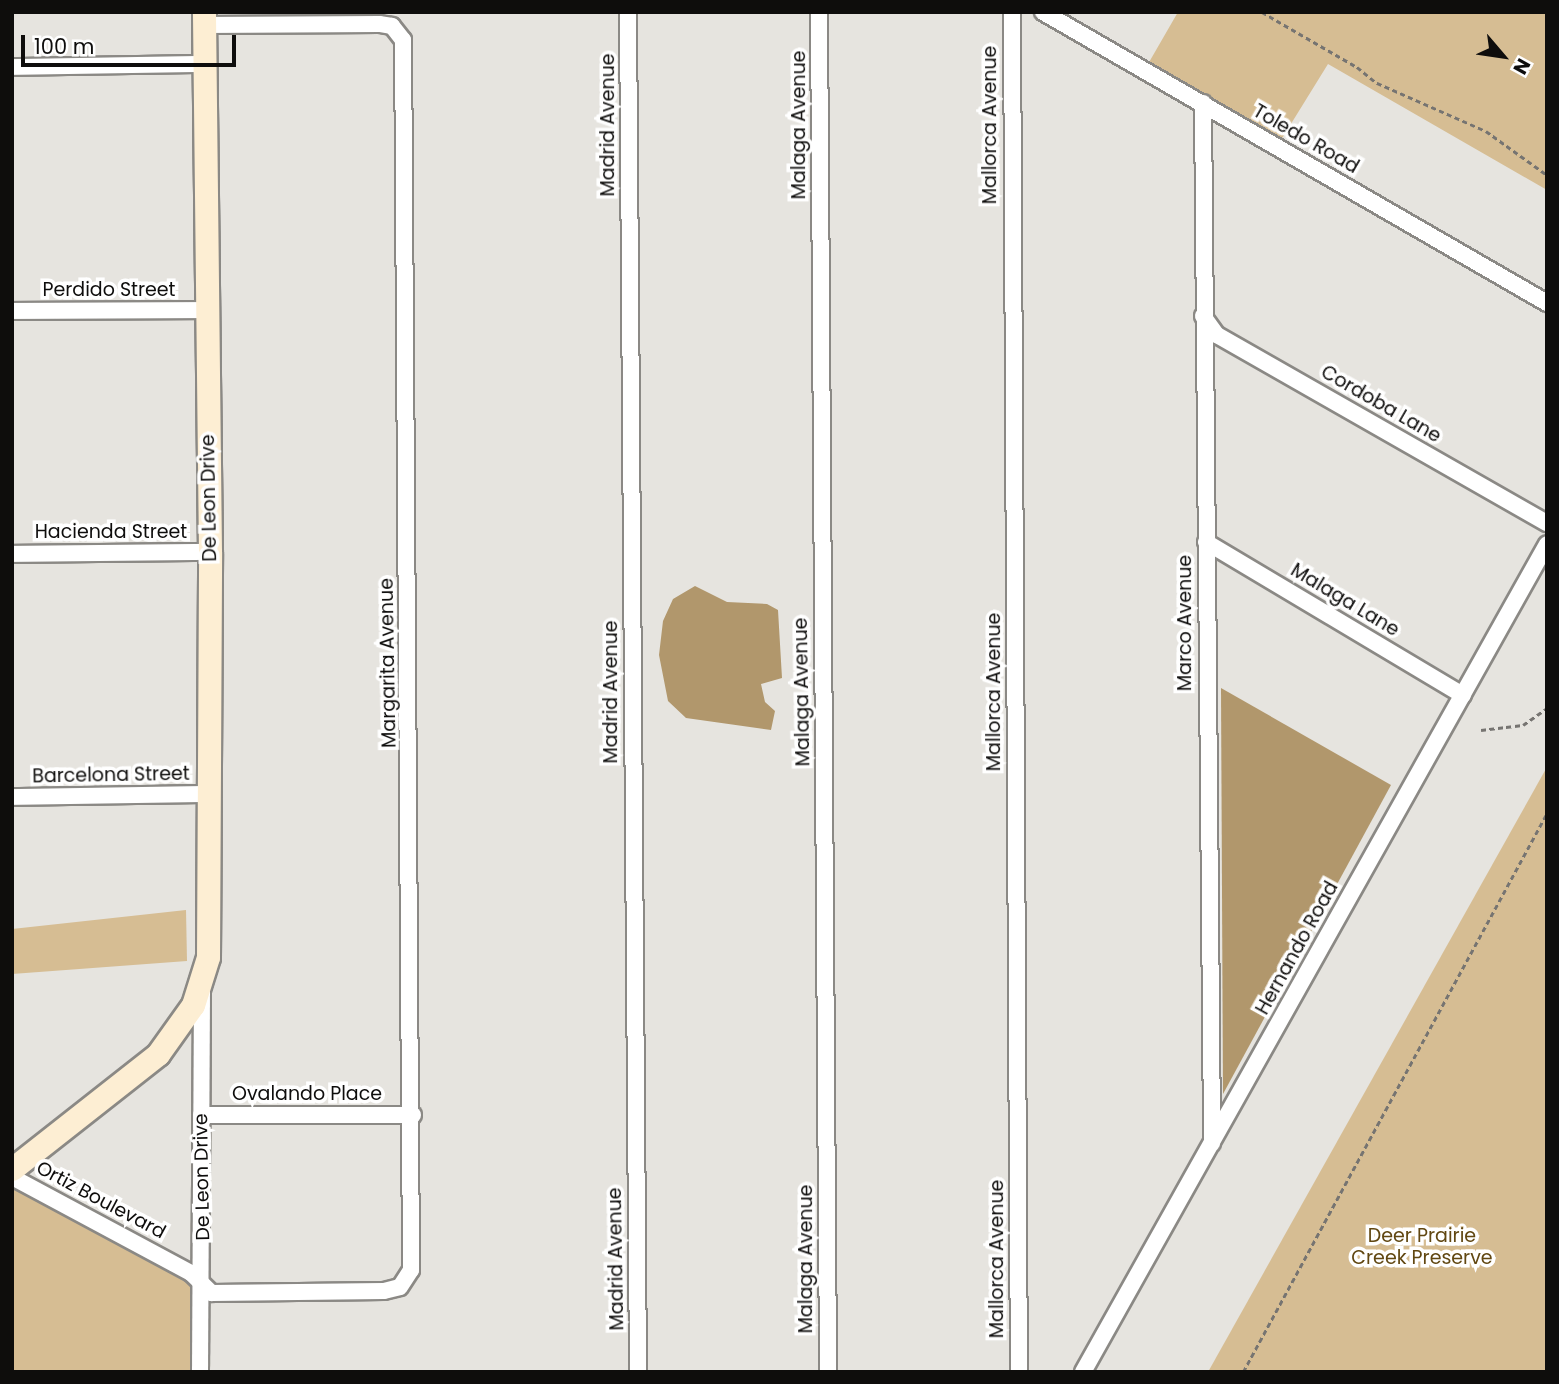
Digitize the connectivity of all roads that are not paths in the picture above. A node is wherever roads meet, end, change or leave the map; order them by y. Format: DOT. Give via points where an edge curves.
graph roads {
  1 [pos="628,12"];
  2 [pos="819,12"];
  3 [pos="1012,12"];
  4 [pos="1043,12"];
  5 [pos="204,19"];
  6 [pos="204,64"];
  7 [pos="12,67"];
  8 [pos="1203,103"];
  9 [pos="1547,303"];
  10 [pos="207,310"];
  11 [pos="12,311"];
  12 [pos="1202,314"];
  13 [pos="1547,523"];
  14 [pos="1206,542"];
  15 [pos="1547,544"];
  16 [pos="210,552"];
  17 [pos="12,554"];
  18 [pos="1462,695"];
  19 [pos="211,794"];
  20 [pos="12,797"];
  21 [pos="202,982"];
  22 [pos="201,1115"];
  23 [pos="413,1115"];
  24 [pos="1212,1143"];
  25 [pos="12,1169"];
  26 [pos="12,1177"];
  27 [pos="204,1284"];
  28 [pos="200,1372"];
  29 [pos="638,1372"];
  30 [pos="828,1372"];
  31 [pos="1019,1372"];
  32 [pos="1083,1372"];
  1 -- 29 [label="street, Madrid Avenue"];
  2 -- 30 [label="street, Malaga Avenue"];
  3 -- 31 [label="street, Mallorca Avenue"];
  4 -- 8 [label="street, Toledo Road"];
  5 -- 6 [label="street, De Leon Drive"];
  5 -- 23 [label="street, Margarita Avenue" via="379,24 391,26 403,40"];
  6 -- 7 [label="street"];
  6 -- 10 [label="street, De Leon Drive"];
  8 -- 9 [label="street, Toledo Road"];
  8 -- 12 [label="street, Marco Avenue"];
  10 -- 11 [label="street, Perdido Street"];
  10 -- 16 [label="street, De Leon Drive"];
  12 -- 13 [label="street, Cordoba Lane" via="1217,335"];
  12 -- 14 [label="street, Marco Avenue"];
  14 -- 18 [label="street, Malaga Lane"];
  14 -- 24 [label="street, Marco Avenue"];
  15 -- 18 [label="street, Hernando Road"];
  16 -- 17 [label="street, Hacienda Street"];
  16 -- 19 [label="street, De Leon Drive"];
  18 -- 24 [label="street, Hernando Road"];
  19 -- 20 [label="street, Barcelona Street"];
  19 -- 21 [label="street, De Leon Drive" via="210,932"];
  21 -- 22 [label="street, De Leon Drive"];
  21 -- 25 [label="street, De Leon Drive" via="183,1023 158,1055"];
  22 -- 23 [label="street, Ovalando Place"];
  22 -- 27 [label="street, De Leon Drive"];
  23 -- 27 [label="street, Margarita Avenue" via="411,1270 400,1287 212,1293"];
  24 -- 32 [label="street, Hernando Road"];
  26 -- 27 [label="street, Ortiz Boulevard"];
  27 -- 28 [label="street, De Leon Drive"];
}
